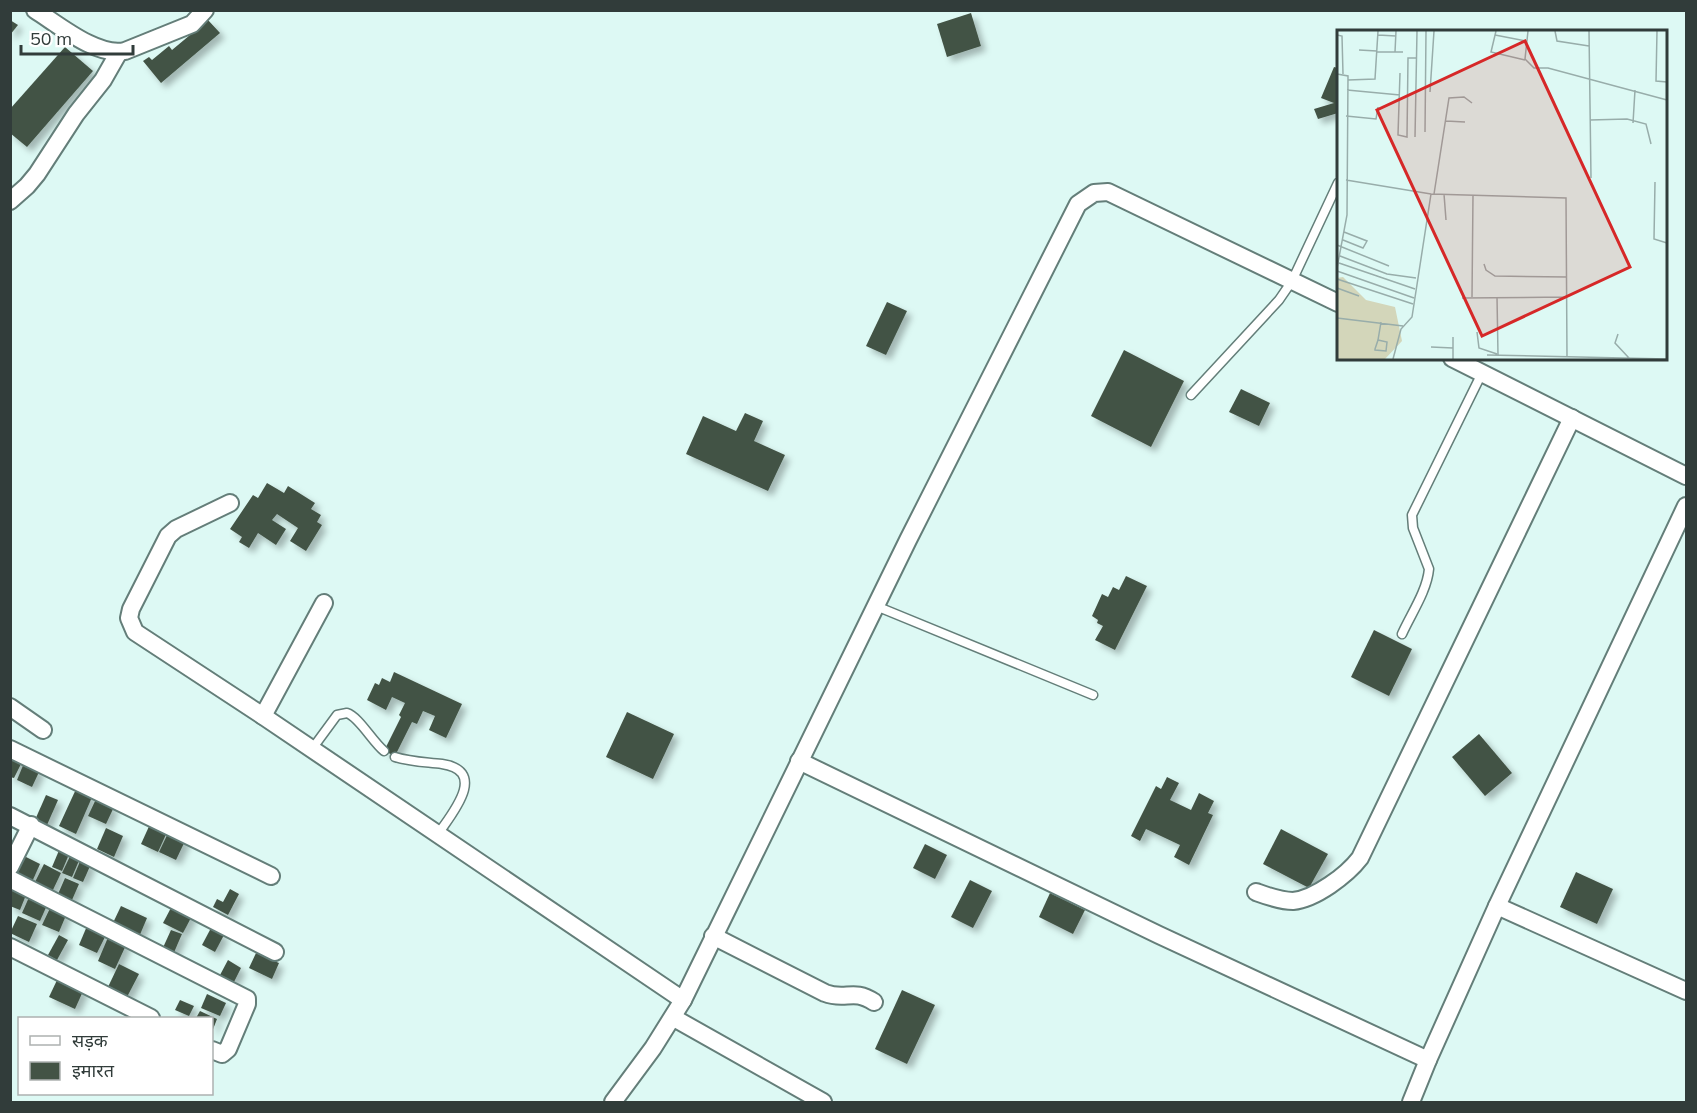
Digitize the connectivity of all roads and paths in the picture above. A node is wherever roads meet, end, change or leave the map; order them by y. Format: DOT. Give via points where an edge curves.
graph roads {
  1 [pos="35,10"];
  2 [pos="205,10"];
  3 [pos="119,52"];
  4 [pos="1337,185"];
  5 [pos="10,201"];
  6 [pos="1292,281"];
  7 [pos="1337,303"];
  8 [pos="1456,360"];
  9 [pos="1482,373"];
  10 [pos="1191,394"];
  11 [pos="1572,418"];
  12 [pos="1686,476"];
  13 [pos="230,503"];
  14 [pos="1686,506"];
  15 [pos="324,603"];
  16 [pos="876,606"];
  17 [pos="1402,634"];
  18 [pos="1093,695"];
  19 [pos="10,707"];
  20 [pos="263,716"];
  21 [pos="44,730"];
  22 [pos="10,749"];
  23 [pos="312,749"];
  24 [pos="384,752"];
  25 [pos="395,757"];
  26 [pos="799,761"];
  27 [pos="10,816"];
  28 [pos="31,825"];
  29 [pos="438,834"];
  30 [pos="10,867"];
  31 [pos="271,876"];
  32 [pos="10,879"];
  33 [pos="1256,892"];
  34 [pos="1497,906"];
  35 [pos="713,936"];
  36 [pos="10,947"];
  37 [pos="275,952"];
  38 [pos="1686,991"];
  39 [pos="683,1000"];
  40 [pos="874,1002"];
  41 [pos="149,1017"];
  42 [pos="674,1018"];
  43 [pos="213,1050"];
  44 [pos="1428,1060"];
  45 [pos="613,1102"];
  46 [pos="823,1102"];
  47 [pos="1411,1102"];
  1 -- 3 [label="street" via="85,42 114,54"];
  2 -- 3 [label="street" via="192,24"];
  3 -- 5 [label="street" via="37,174"];
  4 -- 6 [label="lane"];
  6 -- 7 [label="street"];
  6 -- 10 [label="lane" via="1264,318"];
  6 -- 16 [label="street" via="1108,192 1086,196 1066,224"];
  8 -- 9 [label="street"];
  9 -- 11 [label="street"];
  9 -- 17 [label="lane" via="1412,515 1429,569"];
  11 -- 12 [label="street"];
  11 -- 33 [label="street" via="1360,858 1342,878 1300,899 1281,900"];
  13 -- 20 [label="street" via="168,536 129,618 135,632"];
  14 -- 34 [label="street"];
  15 -- 20 [label="street"];
  16 -- 18 [label="lane"];
  16 -- 26 [label="street"];
  19 -- 21 [label="street"];
  20 -- 23 [label="street"];
  22 -- 31 [label="street"];
  23 -- 24 [label="lane" via="338,715 347,712"];
  23 -- 29 [label="street"];
  25 -- 29 [label="lane" via="445,764 462,775 464,794"];
  26 -- 35 [label="street"];
  26 -- 44 [label="street"];
  27 -- 28 [label="street"];
  28 -- 30 [label="street"];
  28 -- 37 [label="street"];
  29 -- 39 [label="street"];
  32 -- 43 [label="street" via="247,999 228,1050"];
  34 -- 38 [label="street"];
  34 -- 44 [label="street"];
  35 -- 39 [label="street"];
  35 -- 40 [label="street" via="825,993 860,994"];
  36 -- 41 [label="street"];
  39 -- 42 [label="street"];
  42 -- 45 [label="street"];
  42 -- 46 [label="street"];
  44 -- 47 [label="street"];
}
